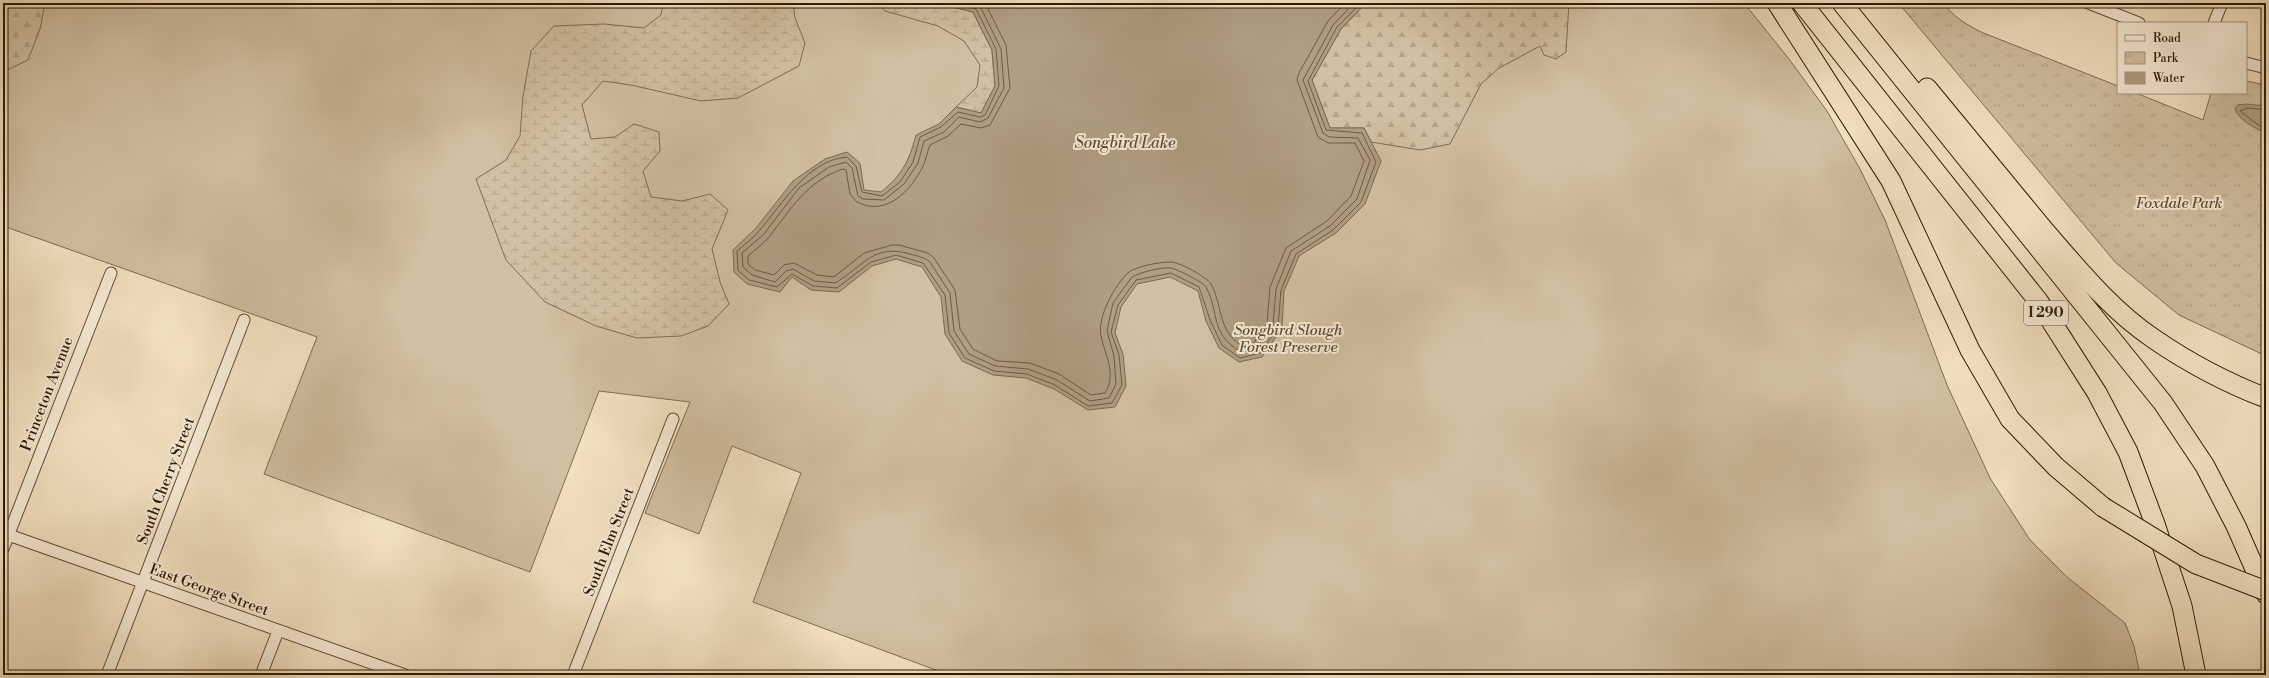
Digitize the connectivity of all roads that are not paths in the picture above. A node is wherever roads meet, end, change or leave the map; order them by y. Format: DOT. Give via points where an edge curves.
graph roads {
  1 [pos="1777,3"];
  2 [pos="1802,3"];
  3 [pos="1842,3"];
  4 [pos="1857,3"];
  5 [pos="2088,3"];
  6 [pos="2222,3"];
  7 [pos="2136,22"];
  8 [pos="2214,22"];
  9 [pos="2247,63"];
  10 [pos="2266,68"];
  11 [pos="111,273"];
  12 [pos="244,320"];
  13 [pos="2266,398"];
  14 [pos="674,419"];
  15 [pos="6,534"];
  16 [pos="3,548"];
  17 [pos="143,582"];
  18 [pos="2266,591"];
  19 [pos="2266,594"];
  20 [pos="278,631"];
  21 [pos="107,675"];
  22 [pos="261,675"];
  23 [pos="405,675"];
  24 [pos="573,675"];
  25 [pos="2196,675"];
  1 -- 18 [label="highway, bridge" via="1891,182 1970,350 2010,419 2056,467 2103,507 2196,564"];
  2 -- 25 [label="highway, I 290" via="2039,302 2097,394 2128,452 2155,524 2182,606"];
  3 -- 19 [label="highway, I 290" via="2164,403 2205,466 2236,526"];
  4 -- 13 [label="highway" via="2083,276 2118,310 2153,338 2191,362 2237,387"];
  5 -- 7 [label="street"];
  6 -- 8 [label="street"];
  9 -- 10 [label="street"];
  11 -- 15 [label="street, Princeton Avenue"];
  12 -- 17 [label="street, South Cherry Street"];
  14 -- 24 [label="street, South Elm Street"];
  15 -- 16 [label="street, Princeton Avenue"];
  15 -- 17 [label="street, East George Street"];
  17 -- 20 [label="street, East George Street"];
  17 -- 21 [label="street, South Cherry Street"];
  20 -- 22 [label="street"];
  20 -- 23 [label="street, East George Street"];
}
